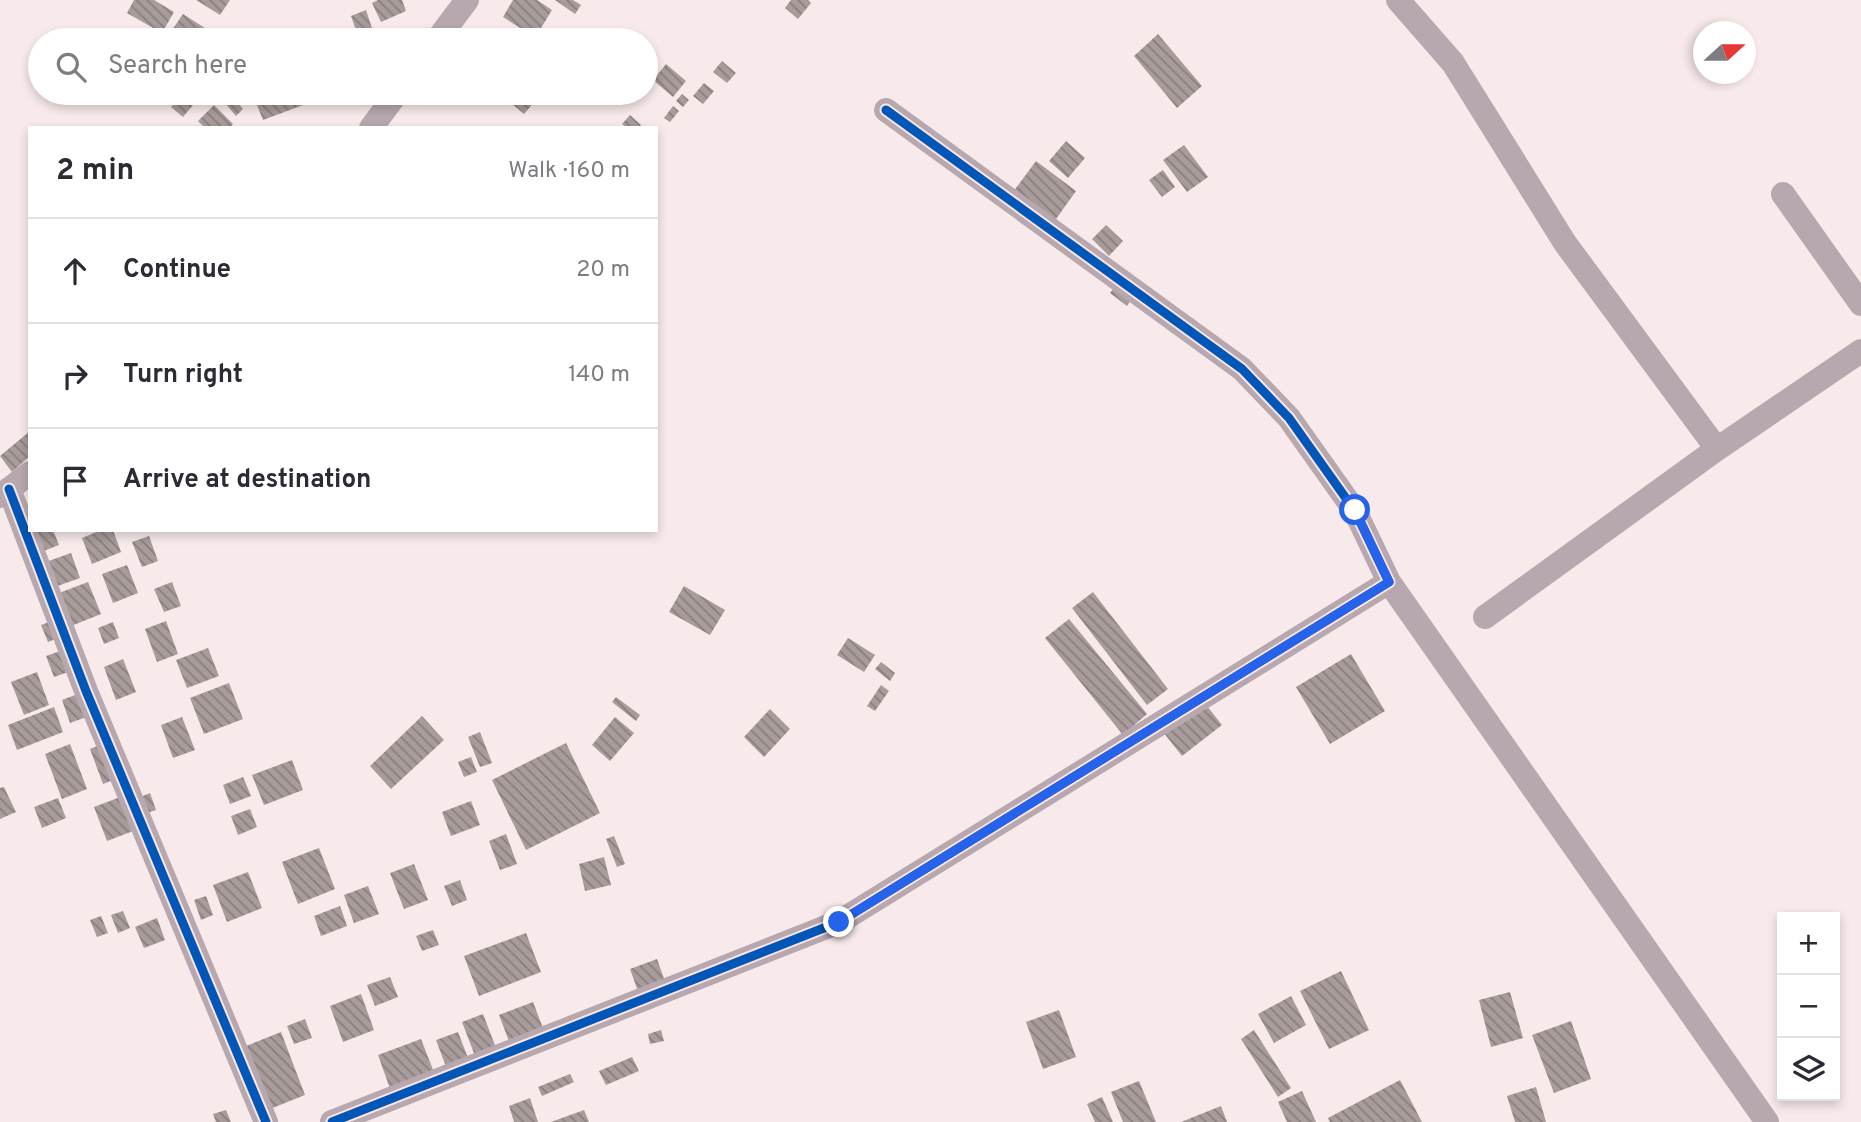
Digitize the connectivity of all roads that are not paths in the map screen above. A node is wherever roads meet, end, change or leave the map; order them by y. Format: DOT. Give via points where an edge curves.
graph roads {
  1 [pos="467,0"];
  2 [pos="1398,0"];
  3 [pos="446,28"];
  4 [pos="388,105"];
  5 [pos="886,110"];
  6 [pos="372,126"];
  7 [pos="1783,194"];
  8 [pos="1861,304"];
  9 [pos="1861,351"];
  10 [pos="1717,449"];
  11 [pos="28,474"];
  12 [pos="4,492"];
  13 [pos="1389,582"];
  14 [pos="1485,617"];
  15 [pos="266,1122"];
  16 [pos="332,1122"];
  17 [pos="1767,1122"];
  1 -- 3 [label="street"];
  2 -- 10 [label="street" via="1453,63 1565,243"];
  4 -- 6 [label="street"];
  5 -- 13 [label="street" via="1242,369 1289,418 1355,510"];
  7 -- 8 [label="street"];
  9 -- 10 [label="street"];
  10 -- 14 [label="street"];
  11 -- 12 [label="street"];
  12 -- 15 [label="street"];
  13 -- 16 [label="street" via="839,922"];
  13 -- 17 [label="street"];
}
